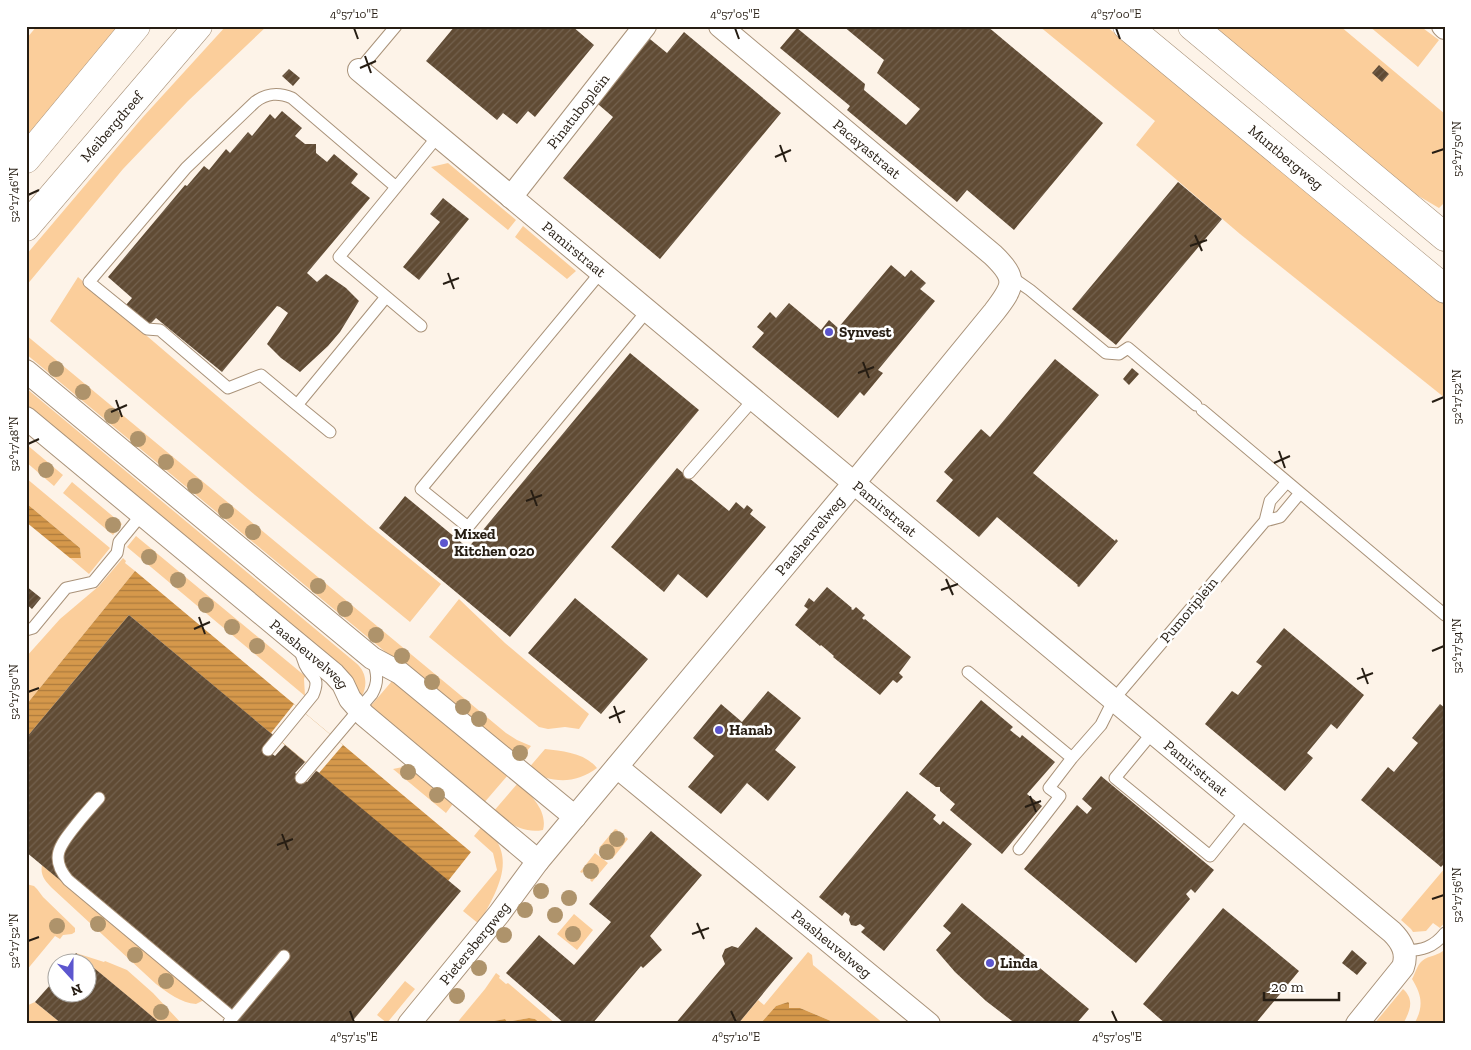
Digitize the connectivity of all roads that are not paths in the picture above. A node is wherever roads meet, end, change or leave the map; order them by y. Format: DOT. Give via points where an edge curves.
graph roads {
  1 [pos="136,26"];
  2 [pos="198,26"];
  3 [pos="396,26"];
  4 [pos="720,26"];
  5 [pos="1127,26"];
  6 [pos="1192,26"];
  7 [pos="640,28"];
  8 [pos="359,70"];
  9 [pos="438,136"];
  10 [pos="26,159"];
  11 [pos="396,187"];
  12 [pos="511,197"];
  13 [pos="26,227"];
  14 [pos="1445,237"];
  15 [pos="601,272"];
  16 [pos="1010,276"];
  17 [pos="1445,289"];
  18 [pos="386,297"];
  19 [pos="647,311"];
  20 [pos="421,326"];
  21 [pos="26,371"];
  22 [pos="753,400"];
  23 [pos="297,405"];
  24 [pos="26,418"];
  25 [pos="330,432"];
  26 [pos="689,473"];
  27 [pos="1287,482"];
  28 [pos="854,483"];
  29 [pos="1300,493"];
  30 [pos="142,514"];
  31 [pos="1265,521"];
  32 [pos="1445,615"];
  33 [pos="26,630"];
  34 [pos="298,645"];
  35 [pos="372,658"];
  36 [pos="968,672"];
  37 [pos="1114,699"];
  38 [pos="358,710"];
  39 [pos="1153,732"];
  40 [pos="268,750"];
  41 [pos="1072,758"];
  42 [pos="618,766"];
  43 [pos="301,778"];
  44 [pos="99,798"];
  45 [pos="1247,810"];
  46 [pos="575,817"];
  47 [pos="1019,849"];
  48 [pos="538,861"];
  49 [pos="1445,933"];
  50 [pos="1405,951"];
  51 [pos="284,956"];
  52 [pos="230,1021"];
  53 [pos="924,1022"];
  54 [pos="409,1024"];
  55 [pos="1357,1024"];
  1 -- 10 [label="main road"];
  2 -- 13 [label="main road, Meibergdreef"];
  3 -- 8 [label="lane"];
  4 -- 16 [label="street, Pacayastraat" via="993,255"];
  5 -- 17 [label="main road, Muntbergweg"];
  6 -- 14 [label="main road"];
  7 -- 12 [label="street, Pinatuboplein"];
  8 -- 9 [label="street, Pamirstraat"];
  9 -- 11 [label="lane"];
  9 -- 12 [label="street, Pamirstraat"];
  11 -- 18 [label="lane" via="339,257"];
  11 -- 23 [label="lane" via="292,98 269,94 255,102 186,168 89,282 147,329 160,330 228,388 261,375"];
  12 -- 15 [label="street, Pamirstraat"];
  15 -- 19 [label="street, Pamirstraat"];
  15 -- 19 [label="lane" via="422,489 468,527"];
  16 -- 27 [label="lane" via="1106,352 1119,354 1128,348"];
  16 -- 28 [label="street, Paasheuvelweg" via="1010,290 1006,296"];
  18 -- 20 [label="lane"];
  18 -- 23 [label="lane"];
  19 -- 22 [label="street, Pamirstraat"];
  21 -- 35 [label="street"];
  22 -- 26 [label="lane"];
  22 -- 28 [label="street, Pamirstraat"];
  23 -- 25 [label="lane"];
  24 -- 30 [label="street, Paasheuvelweg"];
  27 -- 29 [label="lane"];
  27 -- 31 [label="lane, Pumoriplein" via="1270,501"];
  28 -- 37 [label="street, Pamirstraat"];
  28 -- 42 [label="street, Paasheuvelweg"];
  29 -- 31 [label="lane, Pumoriplein" via="1280,517"];
  29 -- 32 [label="lane"];
  30 -- 33 [label="lane" via="93,582 66,588 32,628"];
  30 -- 34 [label="street, Paasheuvelweg"];
  31 -- 37 [label="lane, Pumoriplein"];
  34 -- 38 [label="street, Paasheuvelweg" via="340,680"];
  34 -- 40 [label="lane" via="306,667 312,673 316,690"];
  35 -- 38 [label="lane" via="377,674 375,688"];
  35 -- 46 [label="street" via="400,673"];
  36 -- 41 [label="lane"];
  37 -- 39 [label="street, Pamirstraat"];
  37 -- 41 [label="lane, Pumoriplein" via="1101,725"];
  38 -- 43 [label="lane"];
  38 -- 48 [label="street, Paasheuvelweg"];
  39 -- 45 [label="street, Pamirstraat"];
  39 -- 45 [label="lane" via="1115,778 1210,856"];
  41 -- 47 [label="lane, Pumoriplein" via="1049,788 1060,796"];
  42 -- 46 [label="street, Paasheuvelweg"];
  42 -- 53 [label="street, Paasheuvelweg"];
  44 -- 52 [label="lane" via="62,841 58,856 62,873"];
  45 -- 50 [label="street, Pamirstraat" via="1387,927 1399,938"];
  46 -- 48 [label="street, Paasheuvelweg"];
  48 -- 54 [label="street, Pietersbergweg"];
  49 -- 50 [label="lane" via="1424,949"];
  50 -- 55 [label="street" via="1403,967"];
  51 -- 52 [label="lane"];
}
